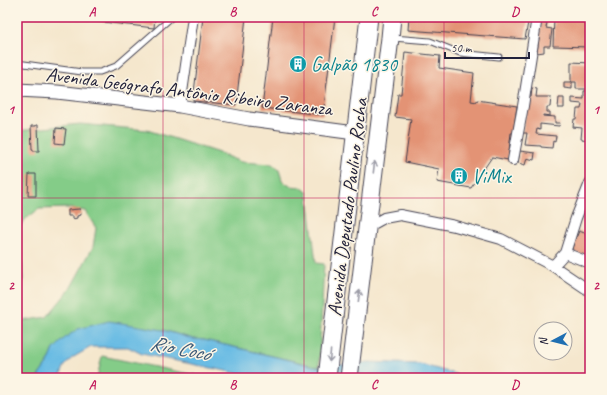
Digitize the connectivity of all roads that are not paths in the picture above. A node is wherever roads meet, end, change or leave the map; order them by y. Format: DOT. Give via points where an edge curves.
graph roads {
  1 [pos="172,17"];
  2 [pos="193,17"];
  3 [pos="369,17"];
  4 [pos="392,17"];
  5 [pos="537,17"];
  6 [pos="390,38"];
  7 [pos="499,57"];
  8 [pos="17,63"];
  9 [pos="17,90"];
  10 [pos="180,106"];
  11 [pos="355,133"];
  12 [pos="513,160"];
  13 [pos="590,183"];
  14 [pos="366,228"];
  15 [pos="565,252"];
  16 [pos="590,263"];
  17 [pos="553,266"];
  18 [pos="590,291"];
  19 [pos="327,378"];
  20 [pos="349,378"];
  1 -- 8 [label="lane" via="116,66 100,72"];
  2 -- 10 [label="street"];
  3 -- 11 [label="main road, Avenida Deputado Paulino Rocha"];
  4 -- 6 [label="main road, Avenida Deputado Paulino Rocha"];
  5 -- 12 [label="street"];
  6 -- 7 [label="lane" via="430,41 460,53"];
  14 -- 6 [label="main road, Avenida Deputado Paulino Rocha, one-way"];
  9 -- 10 [label="street, Avenida Geógrafo Antônio Ribeiro Zaranza"];
  10 -- 11 [label="street, Avenida Geógrafo Antônio Ribeiro Zaranza" via="249,119"];
  11 -- 19 [label="main road, Avenida Deputado Paulino Rocha, one-way"];
  13 -- 15 [label="street"];
  14 -- 17 [label="street" via="384,218 400,215 455,226 501,239"];
  20 -- 14 [label="main road, Avenida Deputado Paulino Rocha, one-way"];
  15 -- 16 [label="street"];
  15 -- 17 [label="street"];
  17 -- 18 [label="street"];
}
